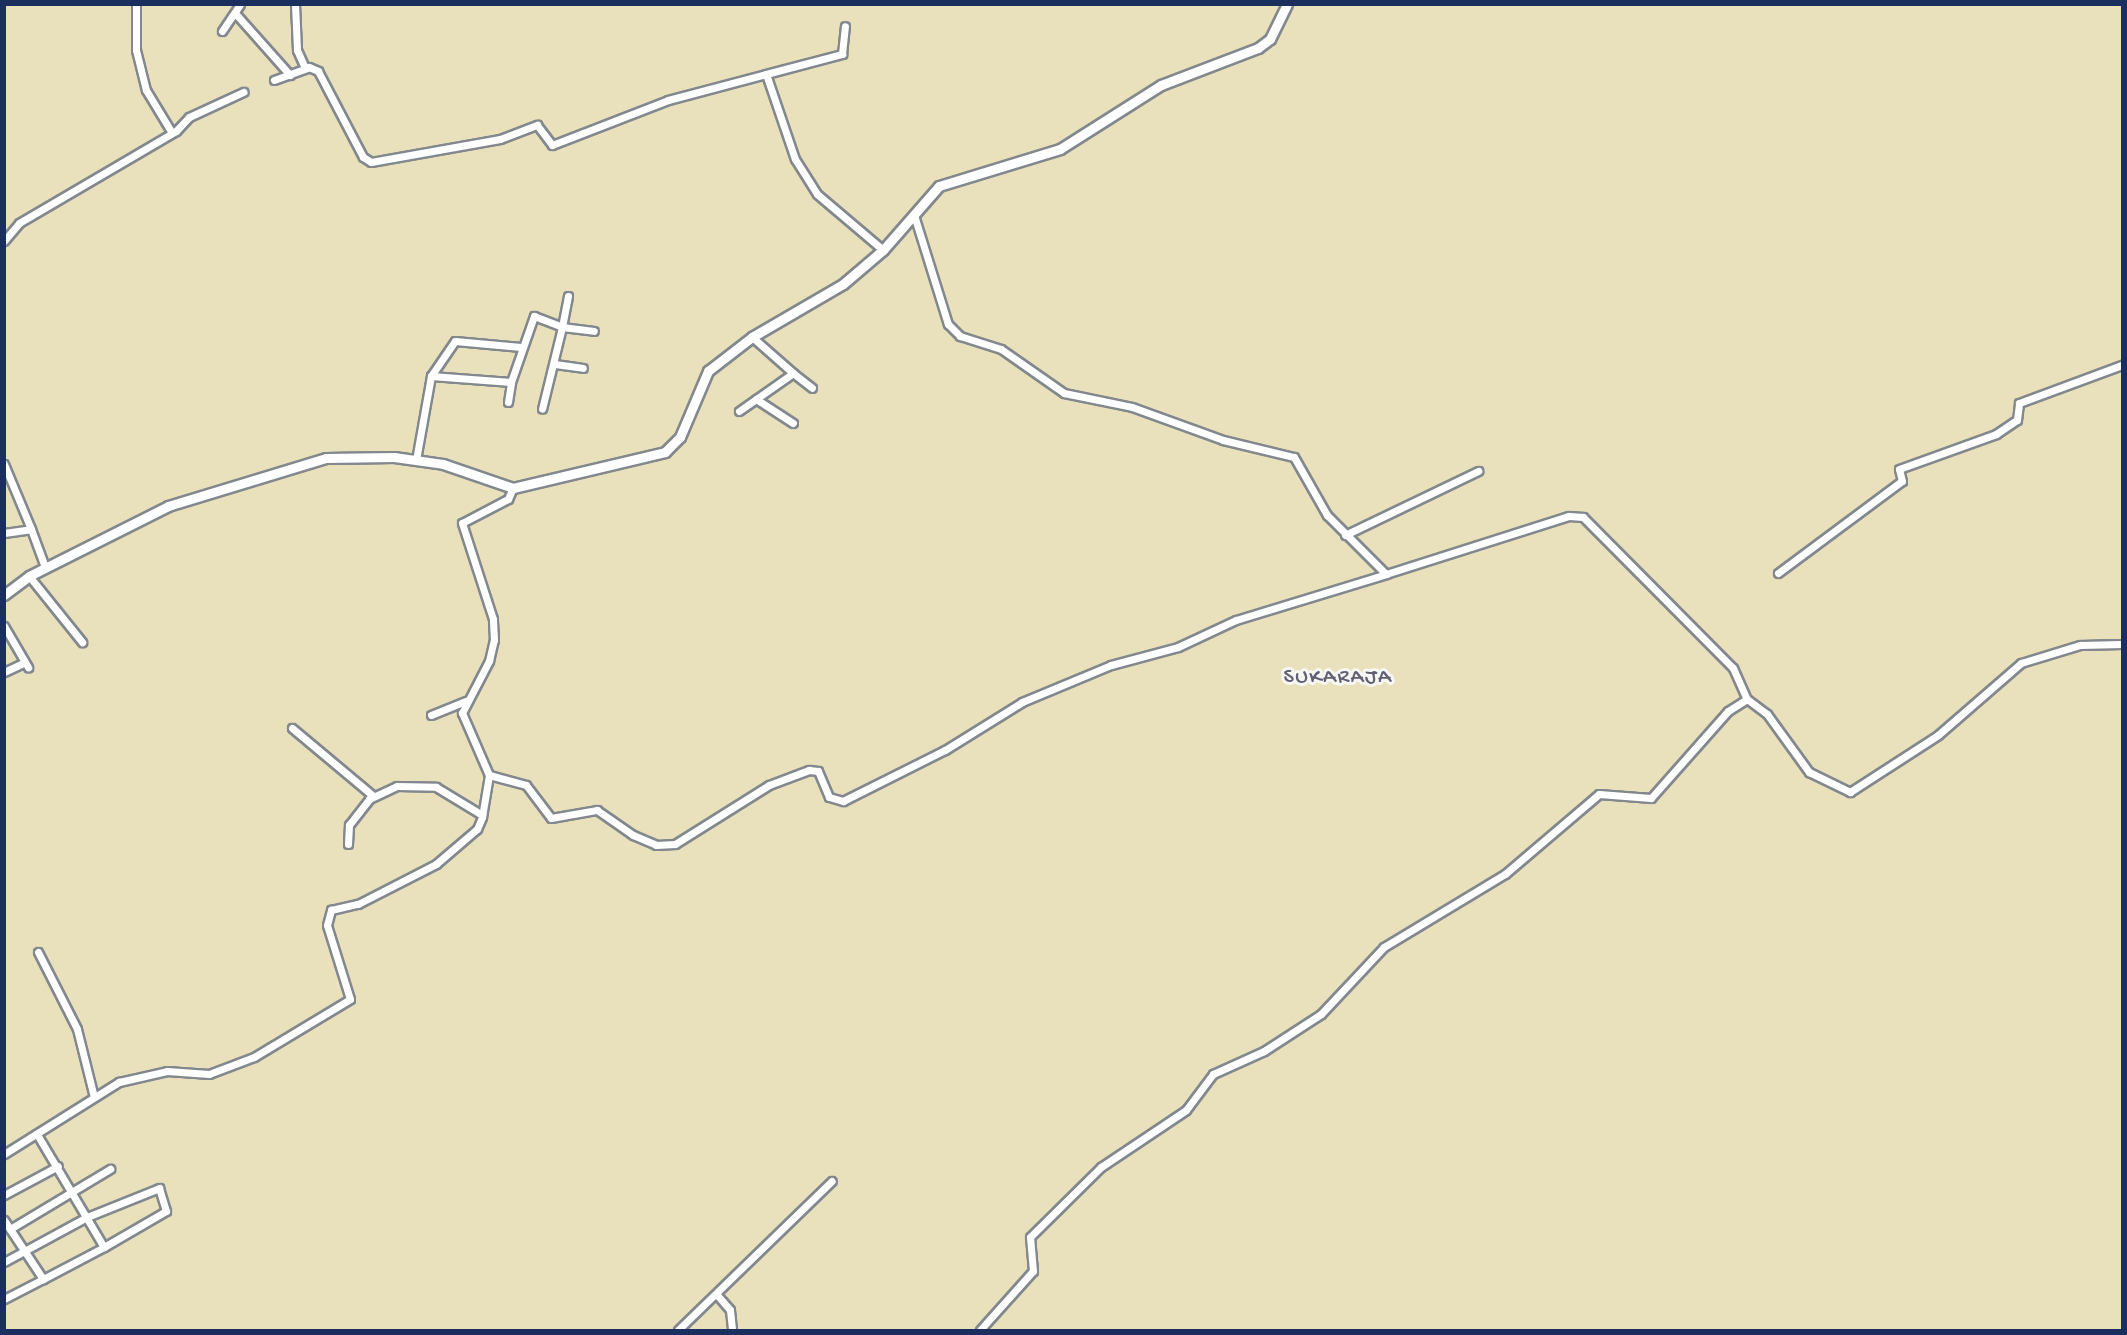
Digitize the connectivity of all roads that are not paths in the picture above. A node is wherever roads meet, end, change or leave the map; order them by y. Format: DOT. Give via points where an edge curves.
graph roads {
  1 [pos="136,4"];
  2 [pos="240,4"];
  3 [pos="295,4"];
  4 [pos="1287,4"];
  5 [pos="235,13"];
  6 [pos="844,26"];
  7 [pos="222,31"];
  8 [pos="305,68"];
  9 [pos="766,74"];
  10 [pos="290,75"];
  11 [pos="274,80"];
  12 [pos="243,92"];
  13 [pos="172,133"];
  14 [pos="914,214"];
  15 [pos="4,241"];
  16 [pos="883,250"];
  17 [pos="567,296"];
  18 [pos="562,327"];
  19 [pos="594,331"];
  20 [pos="752,337"];
  21 [pos="521,347"];
  22 [pos="555,364"];
  23 [pos="2122,365"];
  24 [pos="583,368"];
  25 [pos="793,373"];
  26 [pos="431,376"];
  27 [pos="511,382"];
  28 [pos="812,388"];
  29 [pos="756,399"];
  30 [pos="508,402"];
  31 [pos="542,409"];
  32 [pos="739,411"];
  33 [pos="793,423"];
  34 [pos="416,460"];
  35 [pos="4,464"];
  36 [pos="1478,471"];
  37 [pos="513,488"];
  38 [pos="31,529"];
  39 [pos="4,533"];
  40 [pos="1345,535"];
  41 [pos="45,567"];
  42 [pos="1778,573"];
  43 [pos="1386,574"];
  44 [pos="29,576"];
  45 [pos="4,595"];
  46 [pos="4,626"];
  47 [pos="82,642"];
  48 [pos="2122,644"];
  49 [pos="4,672"];
  50 [pos="1746,699"];
  51 [pos="466,701"];
  52 [pos="431,715"];
  53 [pos="292,728"];
  54 [pos="489,775"];
  55 [pos="372,795"];
  56 [pos="482,815"];
  57 [pos="348,844"];
  58 [pos="38,952"];
  59 [pos="94,1097"];
  60 [pos="38,1136"];
  61 [pos="4,1154"];
  62 [pos="58,1166"];
  63 [pos="110,1169"];
  64 [pos="832,1181"];
  65 [pos="73,1191"];
  66 [pos="4,1195"];
  67 [pos="87,1217"];
  68 [pos="4,1220"];
  69 [pos="10,1229"];
  70 [pos="104,1247"];
  71 [pos="25,1250"];
  72 [pos="4,1262"];
  73 [pos="43,1279"];
  74 [pos="718,1296"];
  75 [pos="4,1299"];
  76 [pos="678,1330"];
  77 [pos="732,1330"];
  78 [pos="980,1330"];
  1 -- 13 [label="street" via="136,48 146,90"];
  2 -- 5 [label="street"];
  3 -- 8 [label="street" via="297,50"];
  4 -- 14 [label="main road" via="1275,31 1258,48 1161,85 1060,149 949,181 927,197"];
  5 -- 7 [label="street"];
  5 -- 10 [label="street"];
  6 -- 9 [label="street" via="842,54"];
  8 -- 9 [label="street" via="315,70 327,84 363,157 371,162 502,139 537,126 552,145 669,100"];
  8 -- 10 [label="street"];
  9 -- 16 [label="street" via="795,159 817,194"];
  10 -- 11 [label="street"];
  12 -- 13 [label="street" via="189,117"];
  13 -- 15 [label="street" via="19,223"];
  14 -- 16 [label="main road"];
  14 -- 40 [label="street" via="954,332 1000,349 1064,393 1132,407 1223,440 1294,457"];
  16 -- 20 [label="main road" via="843,284"];
  17 -- 18 [label="street"];
  18 -- 19 [label="street"];
  18 -- 21 [label="street" via="531,317"];
  18 -- 22 [label="street"];
  20 -- 25 [label="street"];
  20 -- 37 [label="main road" via="700,381 680,436 665,452"];
  21 -- 26 [label="street" via="455,341"];
  21 -- 27 [label="street"];
  22 -- 24 [label="street"];
  22 -- 31 [label="street"];
  23 -- 42 [label="street" via="2019,403 2017,420 1996,434 1899,469 1902,481"];
  25 -- 28 [label="street"];
  25 -- 29 [label="street"];
  26 -- 27 [label="street"];
  26 -- 34 [label="street"];
  27 -- 30 [label="street"];
  29 -- 32 [label="street"];
  29 -- 33 [label="street"];
  34 -- 37 [label="main road" via="466,468 487,482"];
  34 -- 41 [label="main road" via="347,455 240,483 168,506"];
  35 -- 38 [label="street"];
  36 -- 40 [label="street"];
  37 -- 51 [label="street" via="508,499 462,523 493,619 494,640 489,661"];
  38 -- 39 [label="street"];
  38 -- 41 [label="street"];
  40 -- 43 [label="street"];
  41 -- 44 [label="main road"];
  43 -- 50 [label="street" via="1569,516 1583,517 1733,668"];
  43 -- 54 [label="street" via="1246,617 1022,702 945,750 843,801 829,797 818,771 809,770 769,785 675,844 656,845 633,835 597,810 551,818 526,785"];
  44 -- 45 [label="main road"];
  44 -- 47 [label="street"];
  46 -- 49 [label="street" via="26,664"];
  48 -- 50 [label="street" via="2080,645 2021,663 1938,735 1850,792 1809,772 1767,714"];
  50 -- 78 [label="street" via="1728,711 1651,798 1599,794 1505,873 1384,947 1321,1014 1264,1052 1214,1074 1186,1110 1101,1167 1030,1238 1033,1271"];
  51 -- 52 [label="street"];
  51 -- 54 [label="street" via="462,713"];
  53 -- 55 [label="street"];
  54 -- 56 [label="street"];
  55 -- 56 [label="street" via="397,786 429,786"];
  55 -- 57 [label="street" via="349,825"];
  56 -- 59 [label="street" via="477,829 436,864 358,904 331,910 327,924 351,989 342,1008 254,1058 209,1074 151,1072 119,1082"];
  58 -- 59 [label="street" via="77,1029"];
  59 -- 60 [label="street"];
  60 -- 61 [label="street"];
  60 -- 62 [label="street"];
  62 -- 65 [label="street"];
  62 -- 66 [label="street"];
  63 -- 65 [label="street"];
  64 -- 74 [label="street"];
  65 -- 67 [label="street"];
  65 -- 69 [label="street"];
  67 -- 70 [label="street"];
  67 -- 70 [label="street" via="156,1186 160,1189 166,1211"];
  67 -- 71 [label="street"];
  68 -- 69 [label="street"];
  69 -- 71 [label="street"];
  70 -- 73 [label="street"];
  71 -- 72 [label="street"];
  71 -- 73 [label="street"];
  73 -- 75 [label="street"];
  74 -- 76 [label="street"];
  74 -- 77 [label="street" via="730,1310"];
}
